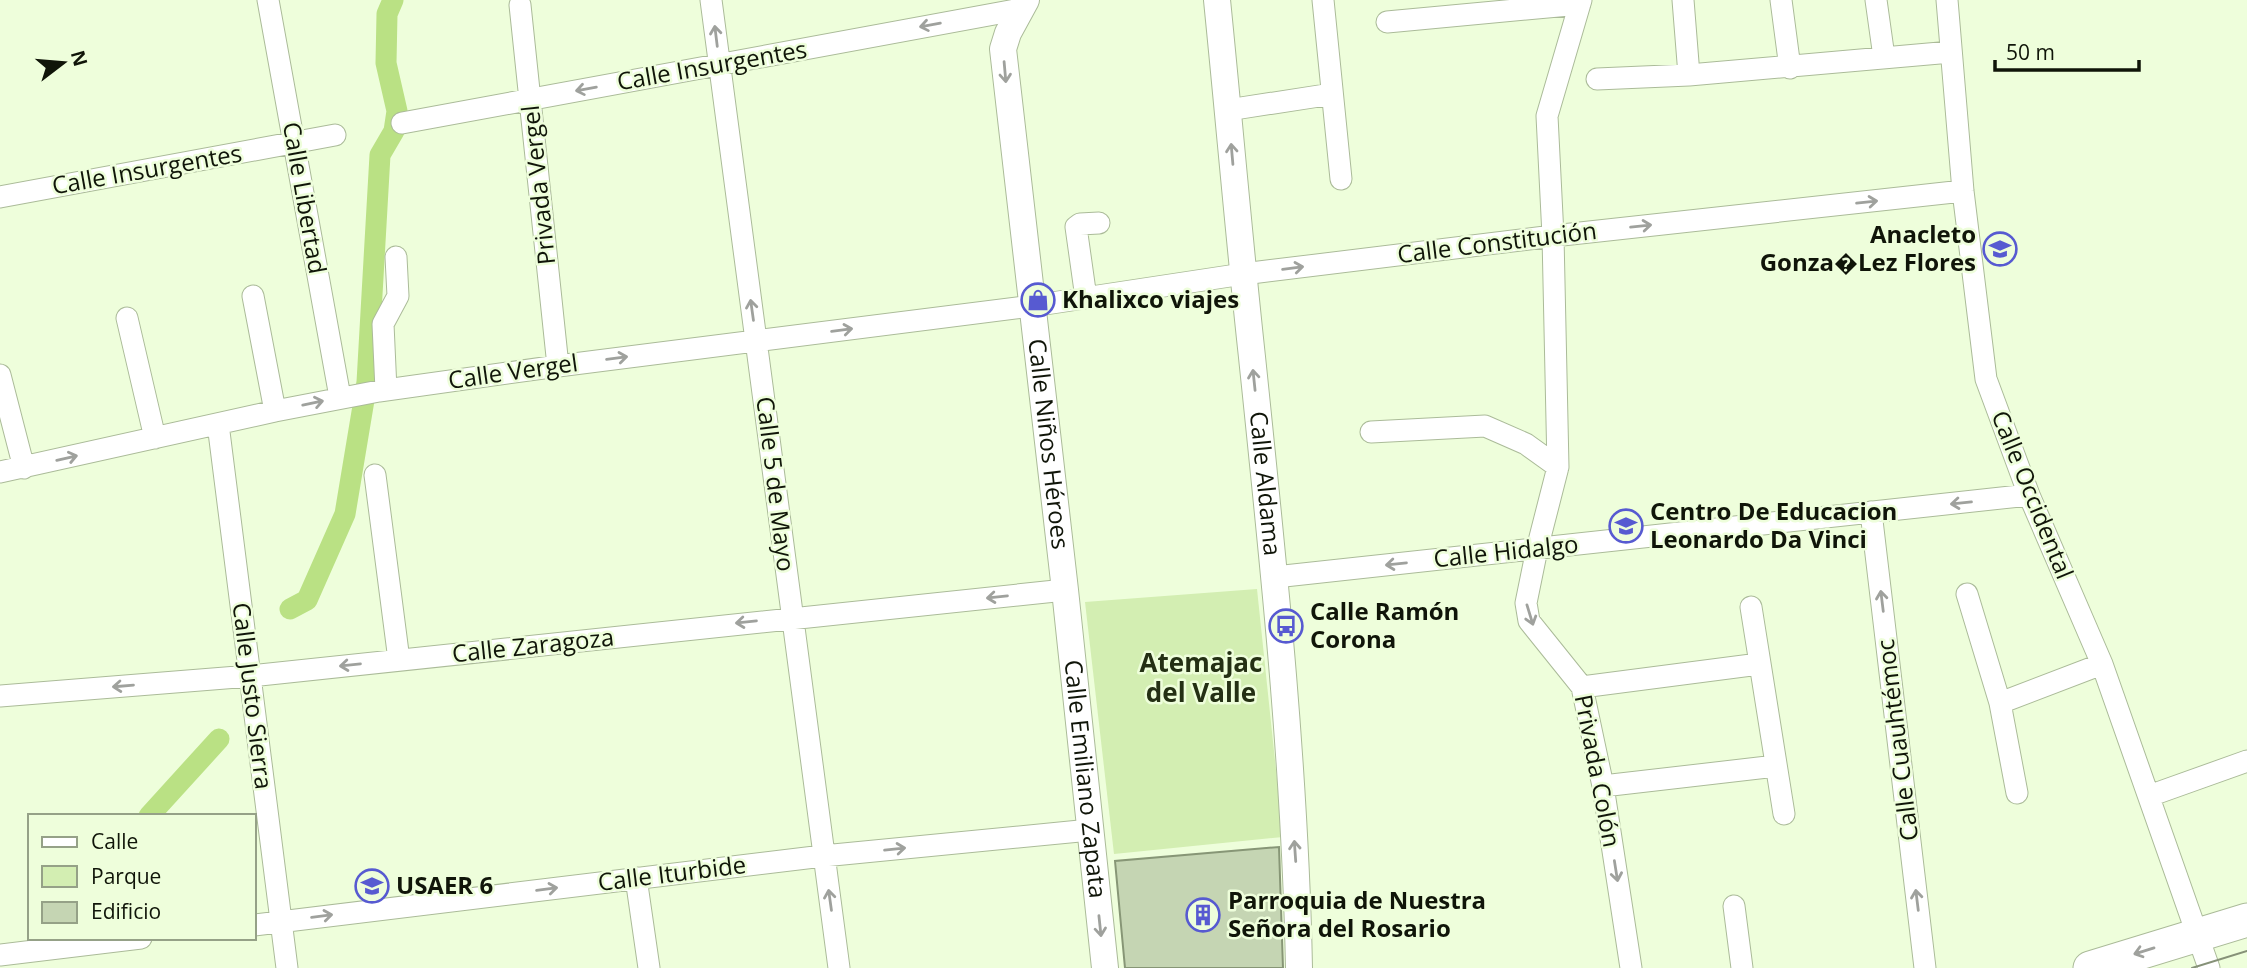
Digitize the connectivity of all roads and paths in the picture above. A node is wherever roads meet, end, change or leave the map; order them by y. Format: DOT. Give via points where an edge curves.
graph roads {
  1 [pos="268,0"];
  2 [pos="711,0"];
  3 [pos="1217,0"];
  4 [pos="1323,0"];
  5 [pos="1683,0"];
  6 [pos="1781,0"];
  7 [pos="1876,0"];
  8 [pos="1947,0"];
  9 [pos="1580,2"];
  10 [pos="1024,4"];
  11 [pos="520,5"];
  12 [pos="1387,22"];
  13 [pos="1951,52"];
  14 [pos="1884,57"];
  15 [pos="720,64"];
  16 [pos="1790,68"];
  17 [pos="1689,75"];
  18 [pos="1597,79"];
  19 [pos="1332,94"];
  20 [pos="530,99"];
  21 [pos="1228,110"];
  22 [pos="402,123"];
  23 [pos="335,135"];
  24 [pos="294,143"];
  25 [pos="1341,179"];
  26 [pos="1963,191"];
  27 [pos="0,197"];
  28 [pos="1099,223"];
  29 [pos="1553,236"];
  30 [pos="396,257"];
  31 [pos="1243,274"];
  32 [pos="253,296"];
  33 [pos="1086,298"];
  34 [pos="1032,306"];
  35 [pos="127,318"];
  36 [pos="756,341"];
  37 [pos="558,366"];
  38 [pos="0,375"];
  39 [pos="382,390"];
  40 [pos="344,396"];
  41 [pos="275,411"];
  42 [pos="218,424"];
  43 [pos="1371,432"];
  44 [pos="155,438"];
  45 [pos="1558,467"];
  46 [pos="24,468"];
  47 [pos="0,472"];
  48 [pos="375,475"];
  49 [pos="2029,495"];
  50 [pos="1871,512"];
  51 [pos="1537,549"];
  52 [pos="1275,577"];
  53 [pos="1065,590"];
  54 [pos="1968,594"];
  55 [pos="1751,607"];
  56 [pos="792,617"];
  57 [pos="400,660"];
  58 [pos="1759,664"];
  59 [pos="2102,664"];
  60 [pos="250,676"];
  61 [pos="1582,687"];
  62 [pos="0,696"];
  63 [pos="2000,703"];
  64 [pos="2247,761"];
  65 [pos="1776,766"];
  66 [pos="1603,786"];
  67 [pos="2017,793"];
  68 [pos="2149,796"];
  69 [pos="1784,814"];
  70 [pos="1090,830"];
  71 [pos="823,856"];
  72 [pos="636,878"];
  73 [pos="1734,906"];
  74 [pos="2247,920"];
  75 [pos="281,921"];
  76 [pos="256,925"];
  77 [pos="2198,934"];
  78 [pos="124,940"];
  79 [pos="0,955"];
  80 [pos="287,968"];
  81 [pos="649,968"];
  82 [pos="839,968"];
  83 [pos="1105,968"];
  84 [pos="1299,968"];
  85 [pos="1632,968"];
  86 [pos="1742,968"];
  87 [pos="1925,968"];
  88 [pos="2090,968"];
  89 [pos="2209,968"];
  1 -- 24 [label="street, Calle Libertad"];
  15 -- 2 [label="street, Calle 5 de Mayo, one-way"];
  3 -- 21 [label="street, Calle Aldama"];
  4 -- 19 [label="street"];
  5 -- 17 [label="street"];
  6 -- 16 [label="street"];
  7 -- 14 [label="street"];
  8 -- 13 [label="street, Calle Occidental"];
  9 -- 12 [label="street"];
  9 -- 29 [label="street, Privada Colón" via="1547,117"];
  10 -- 15 [label="street, Calle Insurgentes, one-way"];
  10 -- 34 [label="street, Calle Niños Héroes, one-way" via="1003,49"];
  11 -- 20 [label="street, Privada Vergel"];
  13 -- 14 [label="street"];
  13 -- 26 [label="street, Calle Occidental"];
  14 -- 16 [label="street"];
  15 -- 20 [label="street, Calle Insurgentes, one-way"];
  36 -- 15 [label="street, Calle 5 de Mayo, one-way"];
  16 -- 17 [label="street"];
  17 -- 18 [label="street"];
  19 -- 21 [label="street"];
  19 -- 25 [label="street"];
  20 -- 22 [label="street, Calle Insurgentes"];
  20 -- 37 [label="street, Privada Vergel"];
  31 -- 21 [label="street, Calle Aldama, one-way"];
  23 -- 24 [label="street, Calle Insurgentes"];
  24 -- 27 [label="street, Calle Insurgentes"];
  24 -- 40 [label="street, Calle Libertad"];
  29 -- 26 [label="street, Calle Constitución, one-way"];
  26 -- 49 [label="street, Calle Occidental" via="1986,379"];
  28 -- 33 [label="street" via="1076,227"];
  31 -- 29 [label="street, Calle Constitución, one-way"];
  29 -- 45 [label="street, Privada Colón"];
  30 -- 39 [label="street" via="398,296 383,324"];
  31 -- 33 [label="street, Calle Constitución"];
  52 -- 31 [label="street, Calle Aldama, one-way"];
  32 -- 41 [label="street"];
  33 -- 34 [label="street, Calle Constitución"];
  36 -- 34 [label="street, Calle Vergel, one-way"];
  34 -- 53 [label="street, Calle Niños Héroes"];
  35 -- 44 [label="street"];
  37 -- 36 [label="street, Calle Vergel, one-way"];
  36 -- 56 [label="street, Calle 5 de Mayo"];
  37 -- 39 [label="street, Calle Vergel"];
  38 -- 46 [label="street"];
  39 -- 40 [label="street, Calle Vergel"];
  41 -- 40 [label="street, Calle Vergel, one-way"];
  41 -- 42 [label="street, Calle Vergel"];
  42 -- 44 [label="street, Calle Vergel"];
  42 -- 60 [label="street, Calle Justo Sierra"];
  43 -- 45 [label="street" via="1485,426 1526,444"];
  46 -- 44 [label="street, Calle Vergel, one-way"];
  45 -- 51 [label="street, Privada Colón"];
  46 -- 47 [label="street, Calle Vergel"];
  48 -- 57 [label="street"];
  49 -- 50 [label="street, Calle Hidalgo, one-way"];
  49 -- 59 [label="street, Calle Occidental"];
  50 -- 51 [label="street, Calle Hidalgo"];
  87 -- 50 [label="street, Calle Cuauhtémoc, one-way"];
  51 -- 52 [label="street, Calle Hidalgo, one-way"];
  51 -- 61 [label="street, Privada Colón, one-way" via="1527,603 1529,621"];
  84 -- 52 [label="street, Calle Aldama, one-way" via="1297,875"];
  53 -- 56 [label="street, Calle Zaragoza, one-way"];
  53 -- 70 [label="street, Calle Emiliano Zapata"];
  54 -- 63 [label="street"];
  55 -- 58 [label="street"];
  56 -- 57 [label="street, Calle Zaragoza, one-way"];
  56 -- 71 [label="street, Calle 5 de Mayo"];
  57 -- 60 [label="street, Calle Zaragoza, one-way"];
  58 -- 61 [label="street"];
  58 -- 65 [label="street"];
  59 -- 63 [label="street"];
  59 -- 68 [label="street, Calle Occidental"];
  60 -- 62 [label="street, Calle Zaragoza, one-way"];
  60 -- 75 [label="street, Calle Justo Sierra"];
  61 -- 66 [label="street, Privada Colón"];
  63 -- 67 [label="street"];
  64 -- 68 [label="street"];
  65 -- 66 [label="street"];
  65 -- 69 [label="street"];
  66 -- 85 [label="street, Privada Colón, one-way"];
  68 -- 77 [label="street, Calle Occidental"];
  71 -- 70 [label="street, Calle Iturbide, one-way"];
  70 -- 83 [label="street, Calle Emiliano Zapata, one-way"];
  71 -- 72 [label="street, Calle Iturbide"];
  82 -- 71 [label="street, Calle 5 de Mayo, one-way"];
  75 -- 72 [label="street, Calle Iturbide, one-way"];
  72 -- 81 [label="street"];
  73 -- 86 [label="street"];
  74 -- 77 [label="main road"];
  75 -- 76 [label="street, Calle Iturbide"];
  75 -- 80 [label="street, Calle Justo Sierra"];
  77 -- 88 [label="main road, one-way"];
  77 -- 89 [label="street, Calle Occidental"];
  78 -- 79 [label="street"];
}
